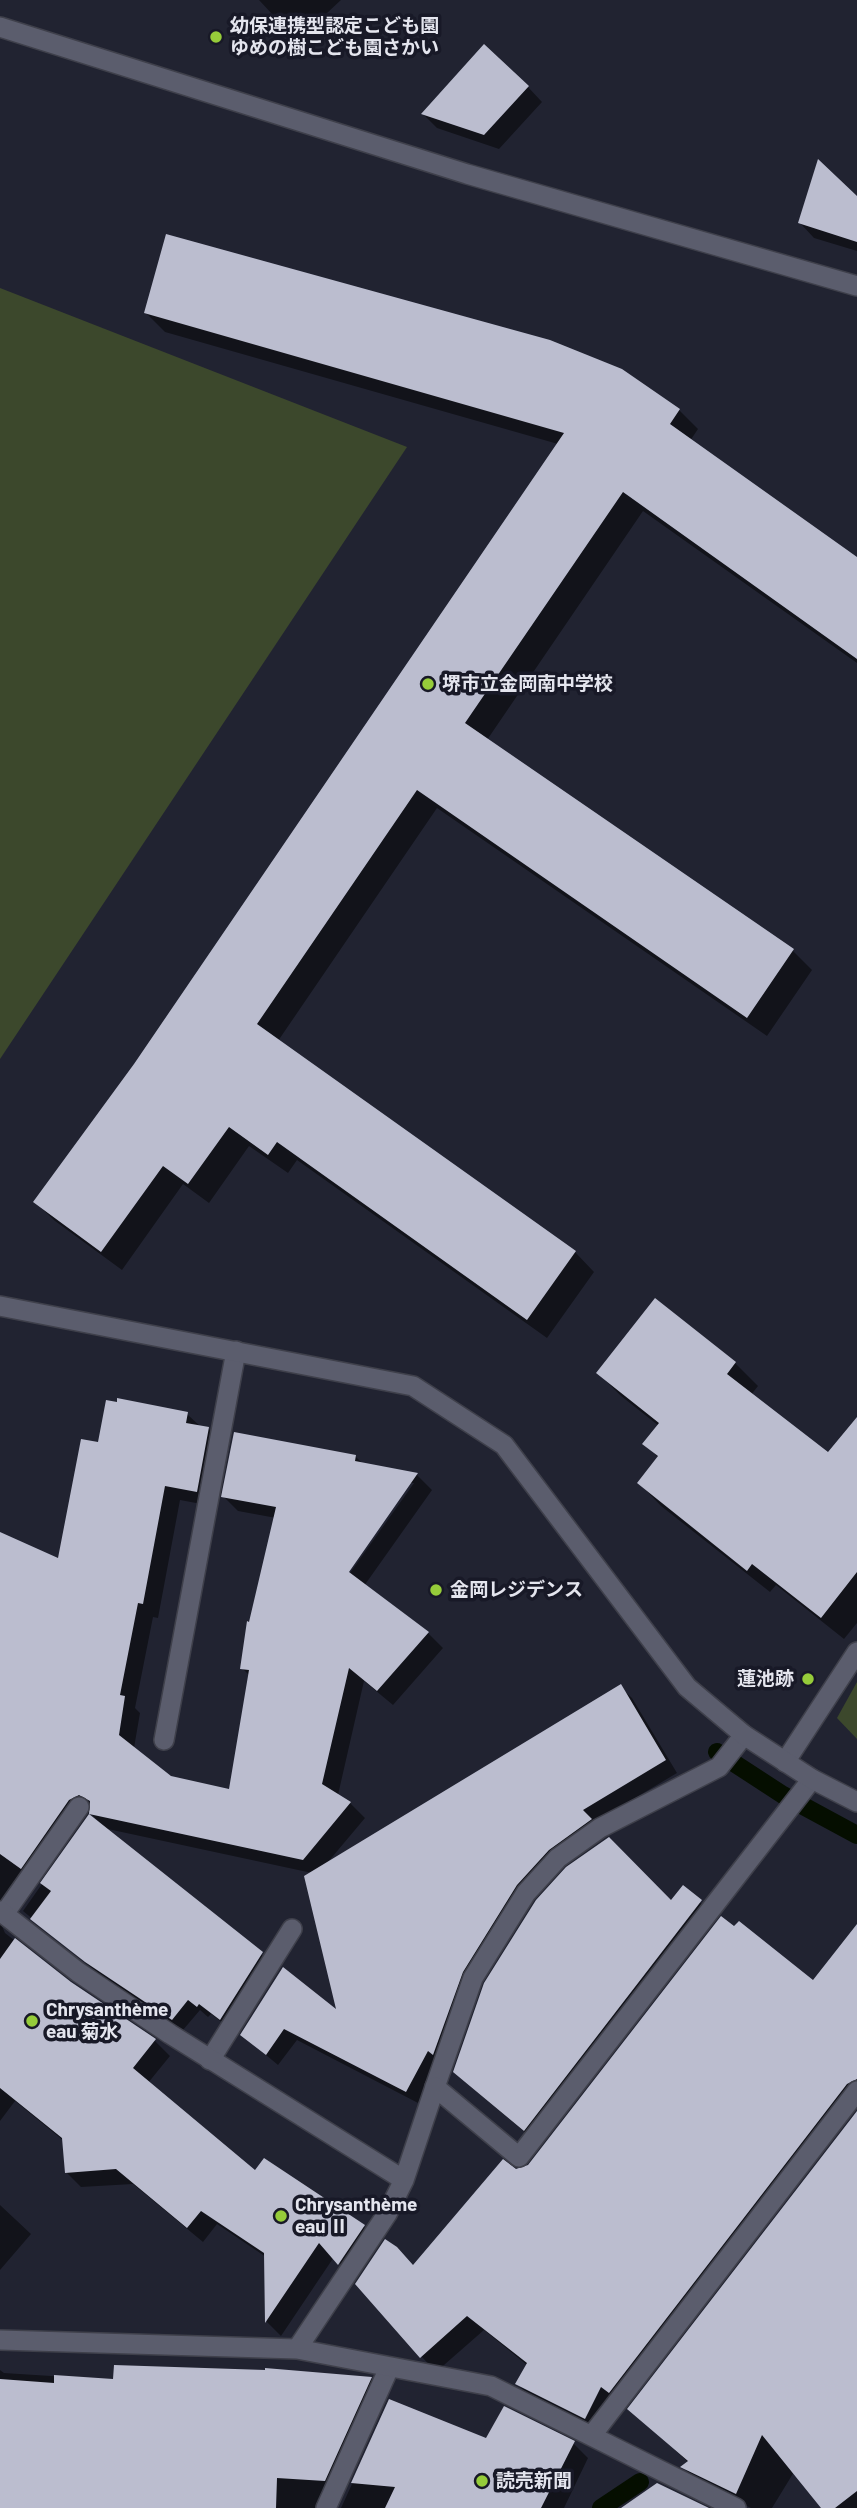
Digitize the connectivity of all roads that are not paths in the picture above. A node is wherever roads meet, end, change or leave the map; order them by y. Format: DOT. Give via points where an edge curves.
graph roads {
  1 [pos="0,27"];
  2 [pos="857,286"];
  3 [pos="0,1306"];
  4 [pos="236,1351"];
  5 [pos="857,1652"];
  6 [pos="743,1737"];
  7 [pos="164,1740"];
  8 [pos="785,1762"];
  9 [pos="811,1782"];
  10 [pos="857,1802"];
  11 [pos="79,1807"];
  12 [pos="2,1913"];
  13 [pos="292,1929"];
  14 [pos="210,2060"];
  15 [pos="435,2087"];
  16 [pos="857,2091"];
  17 [pos="404,2180"];
  18 [pos="0,2341"];
  19 [pos="297,2349"];
  20 [pos="389,2368"];
  21 [pos="592,2435"];
  22 [pos="326,2508"];
  23 [pos="736,2508"];
  1 -- 2 [label="street" via="467,174"];
  3 -- 4 [label="street"];
  4 -- 6 [label="street" via="413,1386 504,1445 687,1687"];
  4 -- 7 [label="street"];
  5 -- 8 [label="street"];
  6 -- 8 [label="street"];
  6 -- 15 [label="street" via="719,1767 600,1828 558,1858 526,1893 473,1978"];
  8 -- 9 [label="street"];
  9 -- 10 [label="street"];
  9 -- 15 [label="street" via="519,2157"];
  11 -- 12 [label="street"];
  12 -- 14 [label="street" via="78,1972"];
  13 -- 14 [label="street"];
  14 -- 17 [label="street"];
  15 -- 17 [label="street"];
  16 -- 21 [label="street"];
  17 -- 19 [label="street" via="387,2214"];
  18 -- 19 [label="street"];
  19 -- 20 [label="street"];
  20 -- 21 [label="street" via="491,2386"];
  20 -- 22 [label="street"];
  21 -- 23 [label="street"];
}
